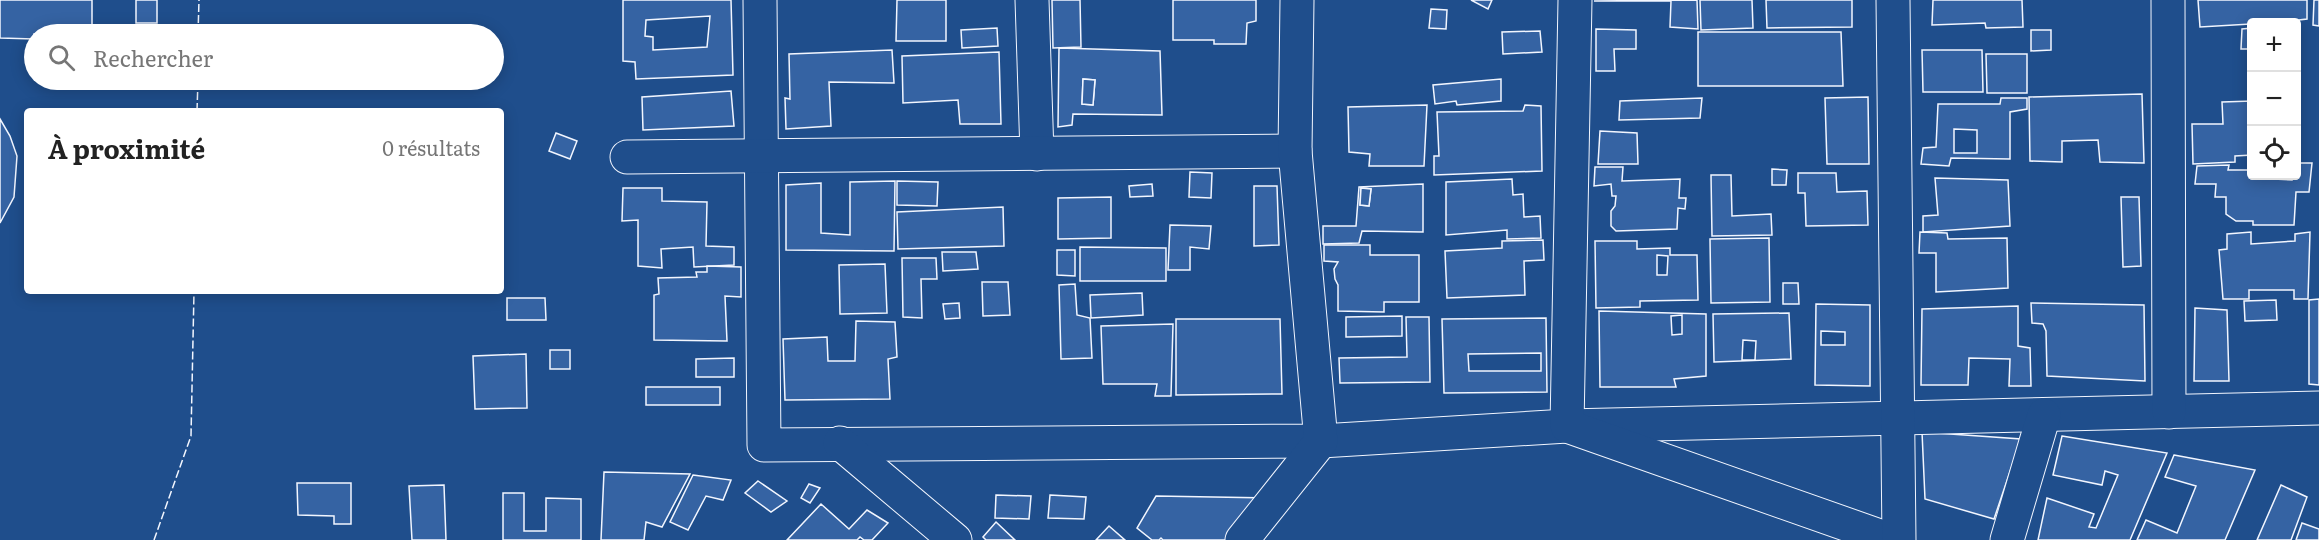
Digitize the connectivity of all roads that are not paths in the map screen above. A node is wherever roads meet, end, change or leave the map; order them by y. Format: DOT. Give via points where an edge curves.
graph roads {
  1 [pos="760,0"];
  2 [pos="1032,0"];
  3 [pos="1297,0"];
  4 [pos="1575,0"];
  5 [pos="1893,0"];
  6 [pos="2168,0"];
  7 [pos="1295,152"];
  8 [pos="1036,154"];
  9 [pos="761,156"];
  10 [pos="627,157"];
  11 [pos="2319,408"];
  12 [pos="2169,412"];
  13 [pos="2044,415"];
  14 [pos="1897,418"];
  15 [pos="1567,426"];
  16 [pos="1321,441"];
  17 [pos="840,443"];
  18 [pos="955,540"];
  19 [pos="1242,540"];
  20 [pos="1891,540"];
  21 [pos="1899,540"];
  22 [pos="2007,540"];
  1 -- 9 [label="street"];
  2 -- 8 [label="street"];
  3 -- 7 [label="street"];
  4 -- 15 [label="street"];
  5 -- 14 [label="street"];
  6 -- 12 [label="street"];
  7 -- 8 [label="street"];
  7 -- 16 [label="street"];
  8 -- 9 [label="street"];
  9 -- 10 [label="street"];
  9 -- 17 [label="street" via="764,445"];
  11 -- 12 [label="street"];
  12 -- 13 [label="street"];
  13 -- 14 [label="street"];
  13 -- 22 [label="street"];
  14 -- 15 [label="street"];
  14 -- 21 [label="street"];
  15 -- 16 [label="street"];
  15 -- 20 [label="street"];
  16 -- 17 [label="street"];
  16 -- 19 [label="street"];
  17 -- 18 [label="street"];
}
